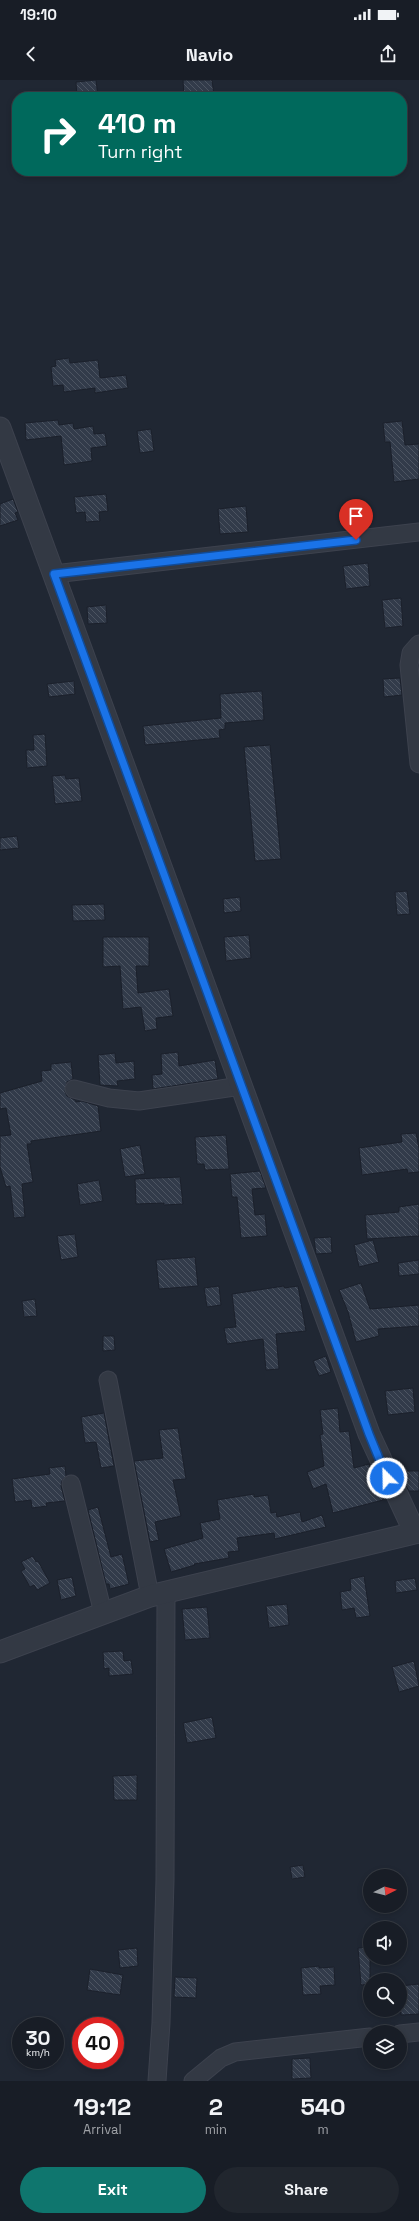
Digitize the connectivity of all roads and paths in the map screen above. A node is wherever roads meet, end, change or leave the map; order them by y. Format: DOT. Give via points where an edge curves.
graph roads {
  1 [pos="0,428"];
  2 [pos="419,532"];
  3 [pos="54,574"];
  4 [pos="419,644"];
  5 [pos="418,754"];
  6 [pos="241,1086"];
  7 [pos="74,1089"];
  8 [pos="108,1380"];
  9 [pos="71,1484"];
  10 [pos="417,1533"];
  11 [pos="158,1594"];
  12 [pos="102,1613"];
  13 [pos="0,1651"];
  14 [pos="419,2032"];
  15 [pos="407,2033"];
  16 [pos="363,2038"];
  17 [pos="157,2081"];
  18 [pos="193,2081"];
  1 -- 3 [label="street"];
  2 -- 3 [label="street"];
  3 -- 6 [label="street"];
  4 -- 5 [label="street" via="411,653 409,665"];
  6 -- 7 [label="street" via="140,1101 109,1098"];
  6 -- 10 [label="street" via="369,1434"];
  8 -- 11 [label="street"];
  9 -- 12 [label="street"];
  10 -- 11 [label="street"];
  11 -- 12 [label="street"];
  11 -- 17 [label="street" via="165,1880"];
  12 -- 13 [label="street"];
  14 -- 15 [label="street"];
  16 -- 18 [label="street" via="235,2052 221,2058"];
}
